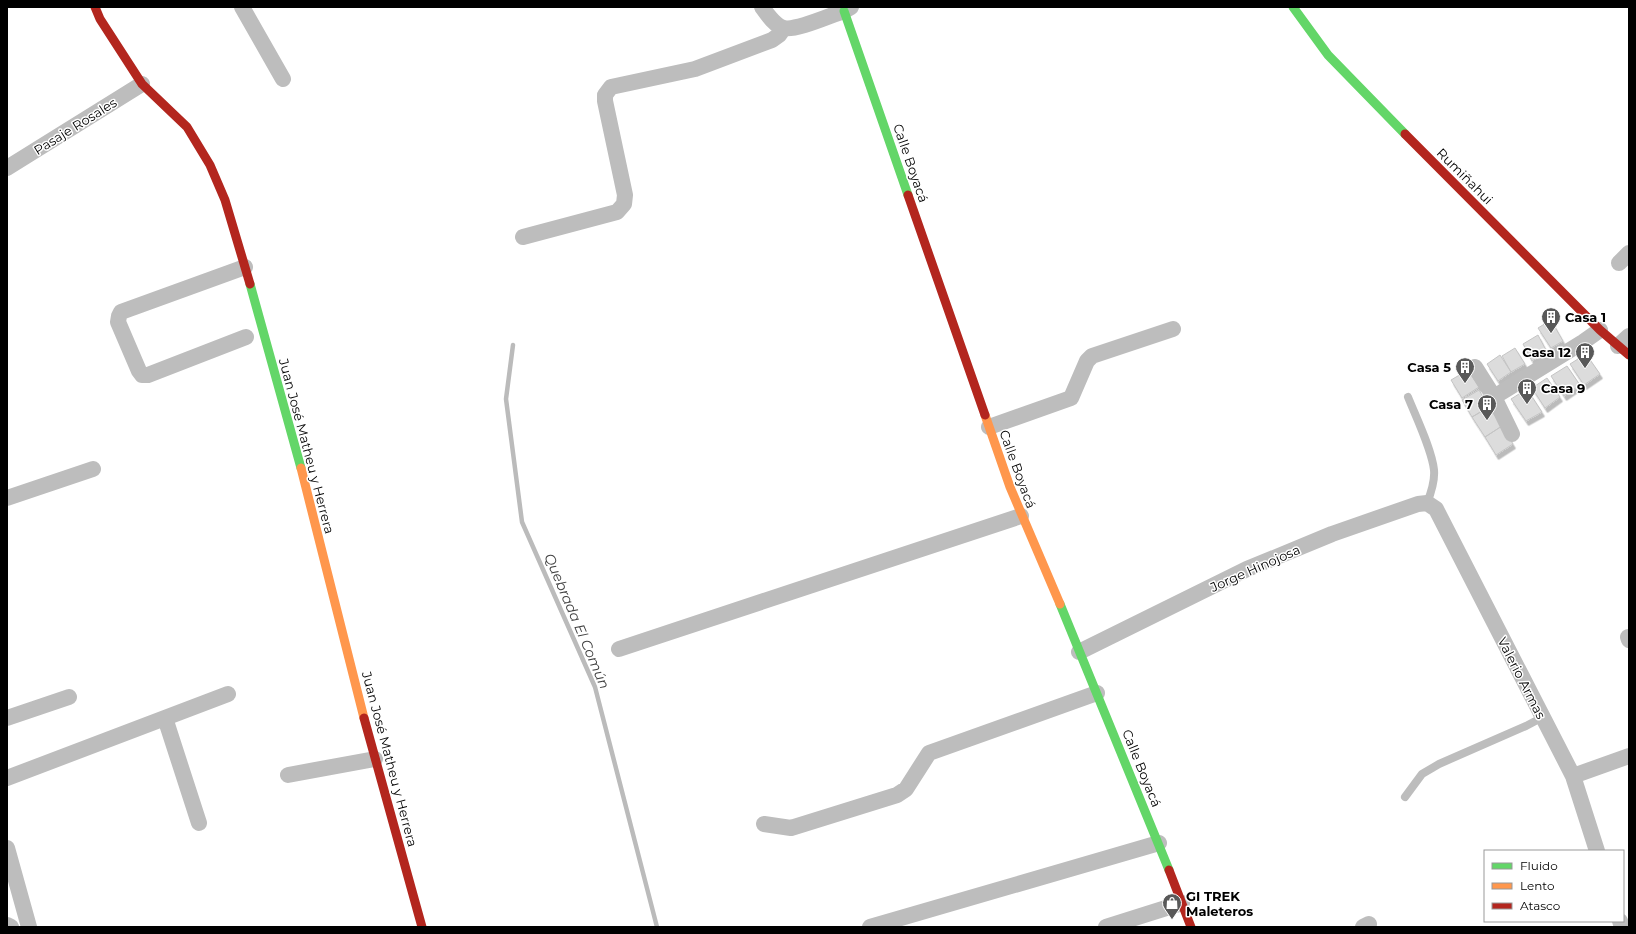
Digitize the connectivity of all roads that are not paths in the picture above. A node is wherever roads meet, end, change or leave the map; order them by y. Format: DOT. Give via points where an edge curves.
graph roads {
  1 [pos="95,7"];
  2 [pos="242,7"];
  3 [pos="762,7"];
  4 [pos="1293,7"];
  5 [pos="848,9"];
  6 [pos="784,28"];
  7 [pos="284,79"];
  8 [pos="142,84"];
  9 [pos="7,168"];
  10 [pos="523,237"];
  11 [pos="245,267"];
  12 [pos="1173,329"];
  13 [pos="1600,330"];
  14 [pos="246,337"];
  15 [pos="1625,346"];
  16 [pos="1475,367"];
  17 [pos="1494,396"];
  18 [pos="1408,397"];
  19 [pos="989,426"];
  20 [pos="1512,434"];
  21 [pos="93,469"];
  22 [pos="7,498"];
  23 [pos="1432,506"];
  24 [pos="1021,516"];
  25 [pos="619,649"];
  26 [pos="1079,652"];
  27 [pos="1097,693"];
  28 [pos="228,694"];
  29 [pos="69,697"];
  30 [pos="1543,717"];
  31 [pos="7,718"];
  32 [pos="165,718"];
  33 [pos="1629,756"];
  34 [pos="375,759"];
  35 [pos="288,775"];
  36 [pos="1573,776"];
  37 [pos="7,778"];
  38 [pos="1405,797"];
  39 [pos="199,823"];
  40 [pos="764,824"];
  41 [pos="1159,843"];
  42 [pos="7,848"];
  43 [pos="1598,850"];
  44 [pos="1182,902"];
  45 [pos="7,925"];
  46 [pos="11,927"];
  47 [pos="29,927"];
  48 [pos="422,927"];
  49 [pos="870,927"];
  50 [pos="1106,927"];
  51 [pos="1191,927"];
  1 -- 8 [label="street, Juan José Matheu y Herrera"];
  2 -- 7 [label="street"];
  3 -- 6 [label="street"];
  4 -- 13 [label="street, Rumiñahui" via="1328,55"];
  5 -- 6 [label="street" via="793,28"];
  5 -- 19 [label="street, Calle Boyacá"];
  6 -- 10 [label="street" via="779,36 772,40 695,69 611,88 605,95 605,101 625,195 624,204 617,212"];
  8 -- 9 [label="street, Pasaje Rosales"];
  8 -- 11 [label="street, Juan José Matheu y Herrera" via="187,127 210,164 225,200"];
  11 -- 14 [label="street" via="121,312 118,322 142,375 148,375"];
  11 -- 34 [label="street, Juan José Matheu y Herrera" via="292,434"];
  12 -- 19 [label="street" via="1092,356 1087,361 1071,398"];
  13 -- 15 [label="street, Rumiñahui"];
  13 -- 17 [label="street"];
  16 -- 17 [label="street"];
  17 -- 20 [label="street"];
  18 -- 23 [label="lane" via="1434,470"];
  19 -- 24 [label="street, Calle Boyacá"];
  21 -- 22 [label="street"];
  23 -- 26 [label="street, Jorge Hinojosa" via="1418,504 1332,534 1247,569"];
  23 -- 30 [label="street, Valerio Armas"];
  24 -- 25 [label="street"];
  24 -- 26 [label="street, Calle Boyacá"];
  26 -- 27 [label="street, Calle Boyacá"];
  27 -- 40 [label="street" via="929,753 902,792 791,828"];
  27 -- 41 [label="street, Calle Boyacá"];
  28 -- 32 [label="street"];
  29 -- 31 [label="street"];
  30 -- 36 [label="street, Valerio Armas"];
  30 -- 38 [label="lane" via="1439,764 1422,774"];
  32 -- 37 [label="street"];
  32 -- 39 [label="street"];
  33 -- 36 [label="street"];
  34 -- 35 [label="street"];
  34 -- 48 [label="street, Juan José Matheu y Herrera"];
  36 -- 43 [label="street, Valerio Armas"];
  41 -- 44 [label="street, Calle Boyacá"];
  41 -- 49 [label="street"];
  42 -- 47 [label="street"];
  44 -- 50 [label="street"];
  44 -- 51 [label="street, Calle Boyacá"];
  45 -- 46 [label="street"];
}
